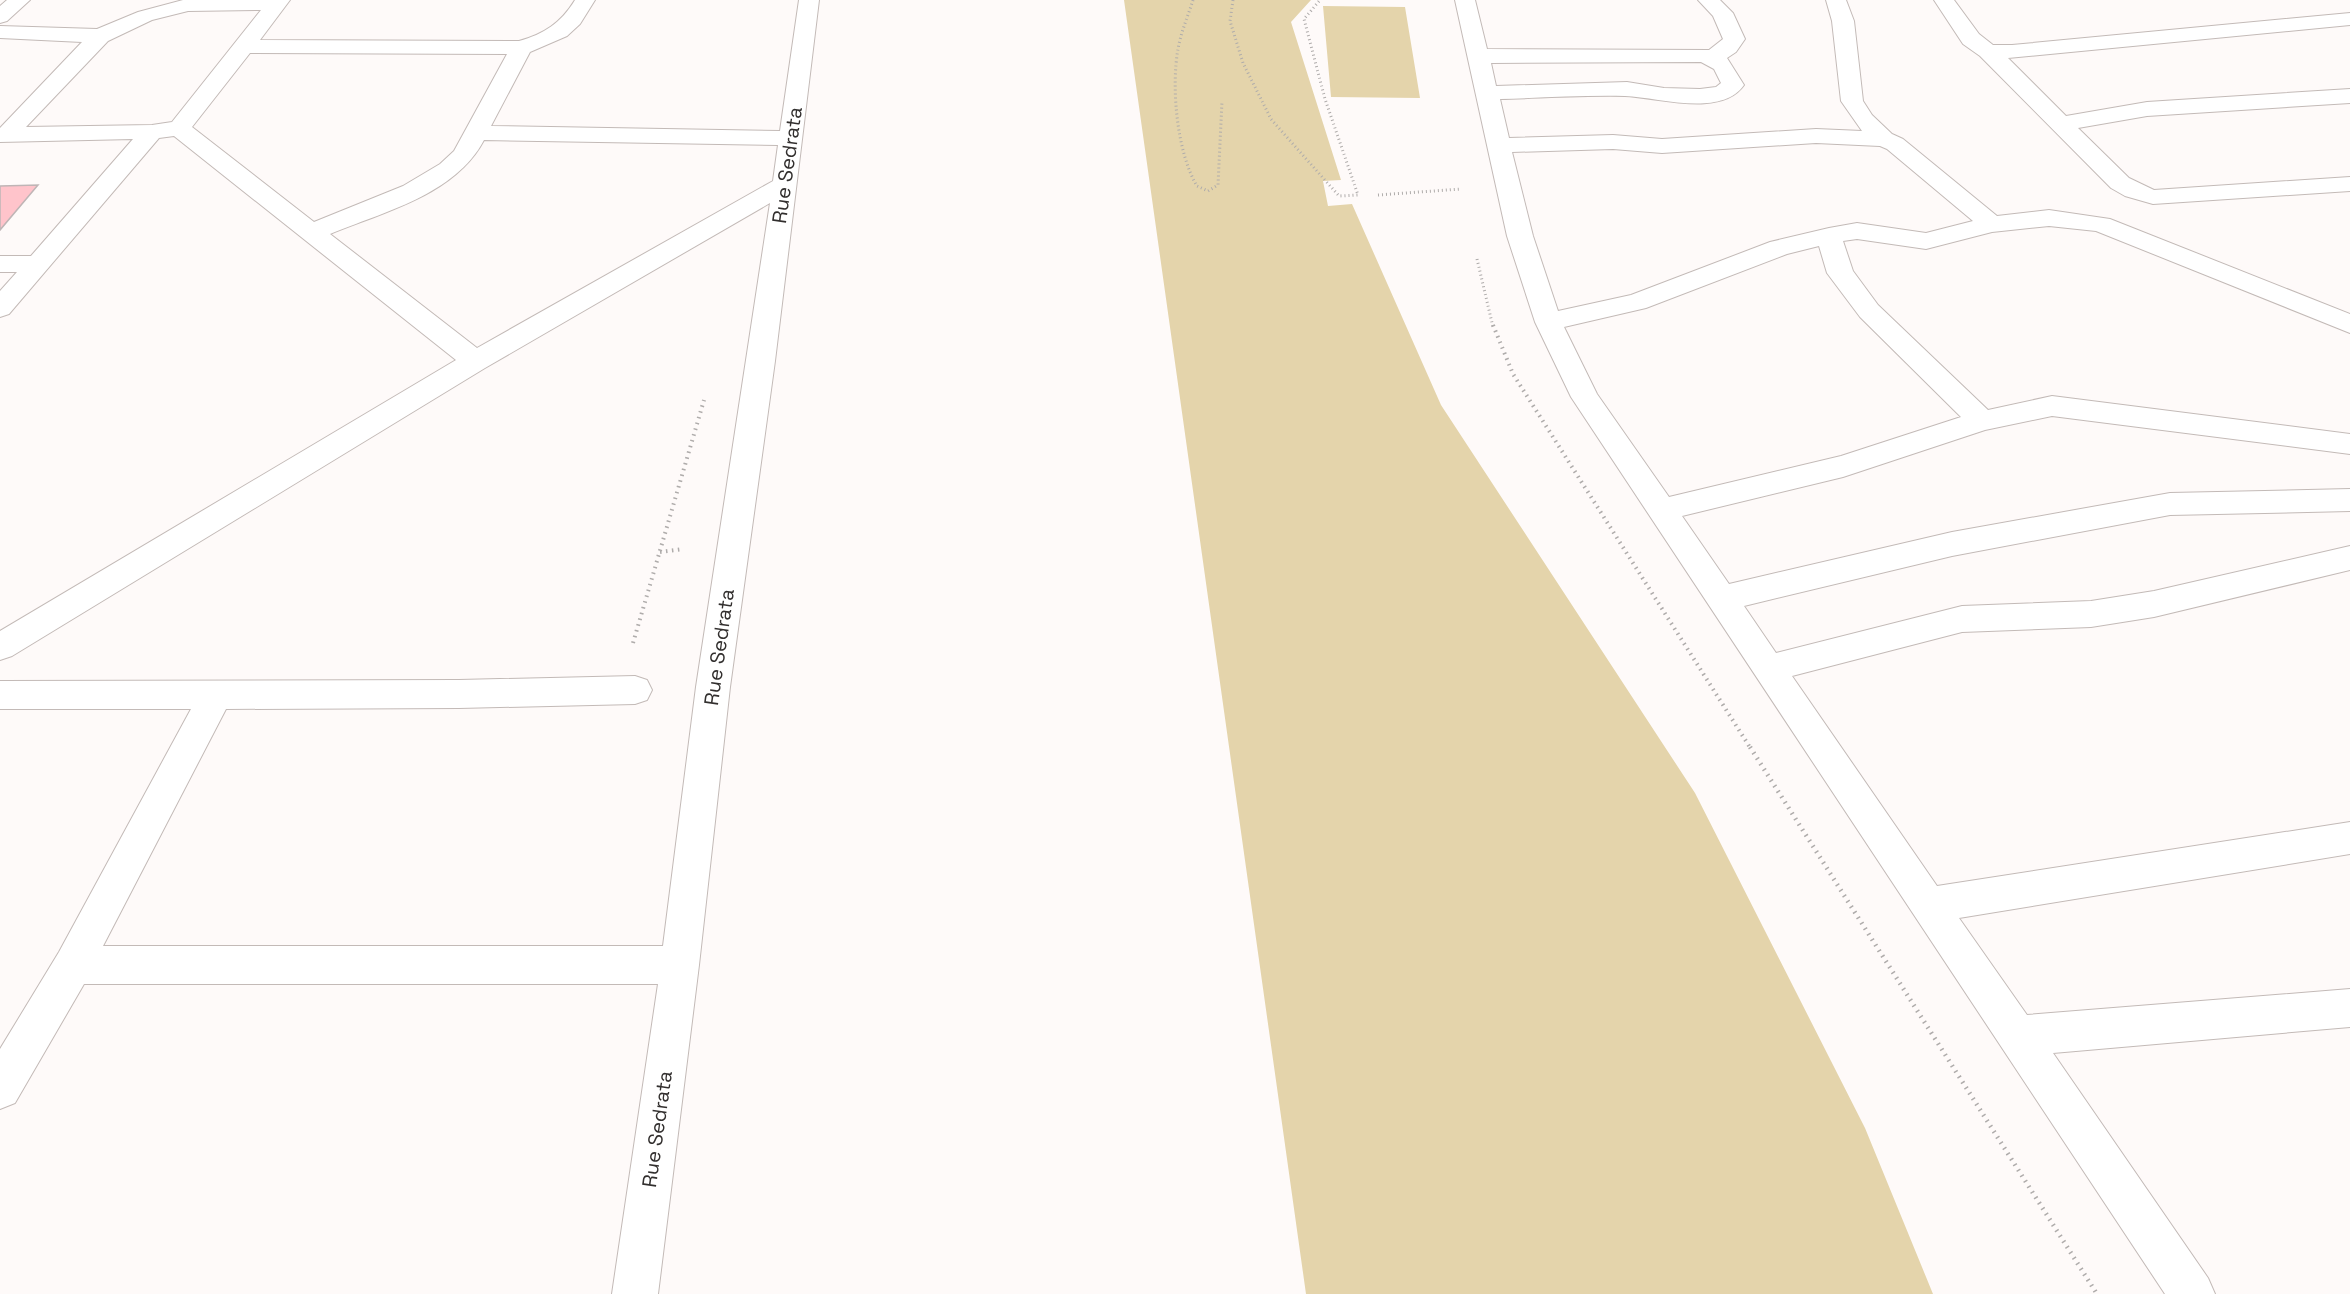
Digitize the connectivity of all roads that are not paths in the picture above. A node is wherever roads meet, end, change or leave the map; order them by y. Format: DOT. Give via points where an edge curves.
graph roads {
  1 [pos="20,0"];
  2 [pos="585,0"];
  3 [pos="809,0"];
  4 [pos="1465,0"];
  5 [pos="1708,0"];
  6 [pos="1836,0"];
  7 [pos="1944,0"];
  8 [pos="279,2"];
  9 [pos="0,17"];
  10 [pos="2350,19"];
  11 [pos="0,32"];
  12 [pos="100,36"];
  13 [pos="246,46"];
  14 [pos="521,48"];
  15 [pos="1988,51"];
  16 [pos="1477,56"];
  17 [pos="1714,57"];
  18 [pos="1486,93"];
  19 [pos="2350,96"];
  20 [pos="2059,124"];
  21 [pos="179,128"];
  22 [pos="152,132"];
  23 [pos="476,133"];
  24 [pos="3,135"];
  25 [pos="790,138"];
  26 [pos="1884,140"];
  27 [pos="1498,145"];
  28 [pos="2350,184"];
  29 [pos="784,185"];
  30 [pos="1992,224"];
  31 [pos="311,232"];
  32 [pos="1829,236"];
  33 [pos="0,264"];
  34 [pos="39,264"];
  35 [pos="0,308"];
  36 [pos="1548,322"];
  37 [pos="2350,324"];
  38 [pos="476,361"];
  39 [pos="1982,421"];
  40 [pos="2350,444"];
  41 [pos="2350,500"];
  42 [pos="1661,510"];
  43 [pos="2350,558"];
  44 [pos="1721,599"];
  45 [pos="0,647"];
  46 [pos="1769,668"];
  47 [pos="627,690"];
  48 [pos="0,695"];
  49 [pos="216,695"];
  50 [pos="2350,838"];
  51 [pos="1929,905"];
  52 [pos="74,965"];
  53 [pos="680,965"];
  54 [pos="2350,1008"];
  55 [pos="2018,1036"];
  56 [pos="0,1088"];
  57 [pos="634,1294"];
  58 [pos="2192,1294"];
  1 -- 9 [label="street"];
  2 -- 14 [label="street" via="568,26 542,42"];
  3 -- 25 [label="street, Rue Sedrata"];
  4 -- 16 [label="street"];
  5 -- 17 [label="street" via="1722,12 1734,39"];
  6 -- 26 [label="street" via="1843,21 1852,101"];
  7 -- 15 [label="street" via="1971,39"];
  8 -- 12 [label="street" via="178,7 145,16"];
  8 -- 13 [label="street"];
  10 -- 15 [label="street" via="2024,51"];
  11 -- 12 [label="street"];
  12 -- 24 [label="street"];
  13 -- 14 [label="street"];
  13 -- 21 [label="street"];
  14 -- 23 [label="street"];
  15 -- 20 [label="street"];
  16 -- 17 [label="street"];
  16 -- 18 [label="street"];
  17 -- 18 [label="street" via="1726,69 1733,85 1722,93 1664,95 1627,89"];
  18 -- 27 [label="street"];
  19 -- 20 [label="street" via="2147,109"];
  20 -- 28 [label="street" via="2120,183 2153,197"];
  21 -- 22 [label="street"];
  21 -- 31 [label="street"];
  22 -- 24 [label="street"];
  22 -- 34 [label="street"];
  23 -- 25 [label="street"];
  23 -- 31 [label="street" via="464,155 432,182"];
  25 -- 29 [label="street, Rue Sedrata"];
  26 -- 27 [label="street" via="1816,136 1662,146 1613,142"];
  26 -- 30 [label="street" via="1895,144"];
  27 -- 36 [label="street" via="1520,236"];
  29 -- 38 [label="street"];
  29 -- 53 [label="street, Rue Sedrata" via="713,687"];
  30 -- 32 [label="street" via="1926,241 1857,231"];
  30 -- 37 [label="street" via="2049,218 2102,224"];
  31 -- 38 [label="street"];
  32 -- 36 [label="street" via="1779,248 1637,302"];
  32 -- 39 [label="street" via="1840,273 1869,311"];
  33 -- 34 [label="street"];
  34 -- 35 [label="street"];
  36 -- 42 [label="street" via="1586,397"];
  38 -- 45 [label="street"];
  39 -- 40 [label="street" via="2052,406"];
  39 -- 42 [label="street" via="1843,466"];
  41 -- 44 [label="street" via="2170,504 1952,544"];
  42 -- 44 [label="street"];
  43 -- 46 [label="street" via="2154,604 2091,614 1962,620"];
  44 -- 46 [label="street"];
  46 -- 51 [label="street"];
  47 -- 49 [label="street"];
  48 -- 49 [label="street"];
  49 -- 52 [label="street"];
  50 -- 51 [label="street"];
  51 -- 55 [label="street"];
  52 -- 53 [label="street"];
  52 -- 56 [label="street"];
  53 -- 57 [label="street, Rue Sedrata"];
  54 -- 55 [label="street"];
  55 -- 58 [label="street"];
}
